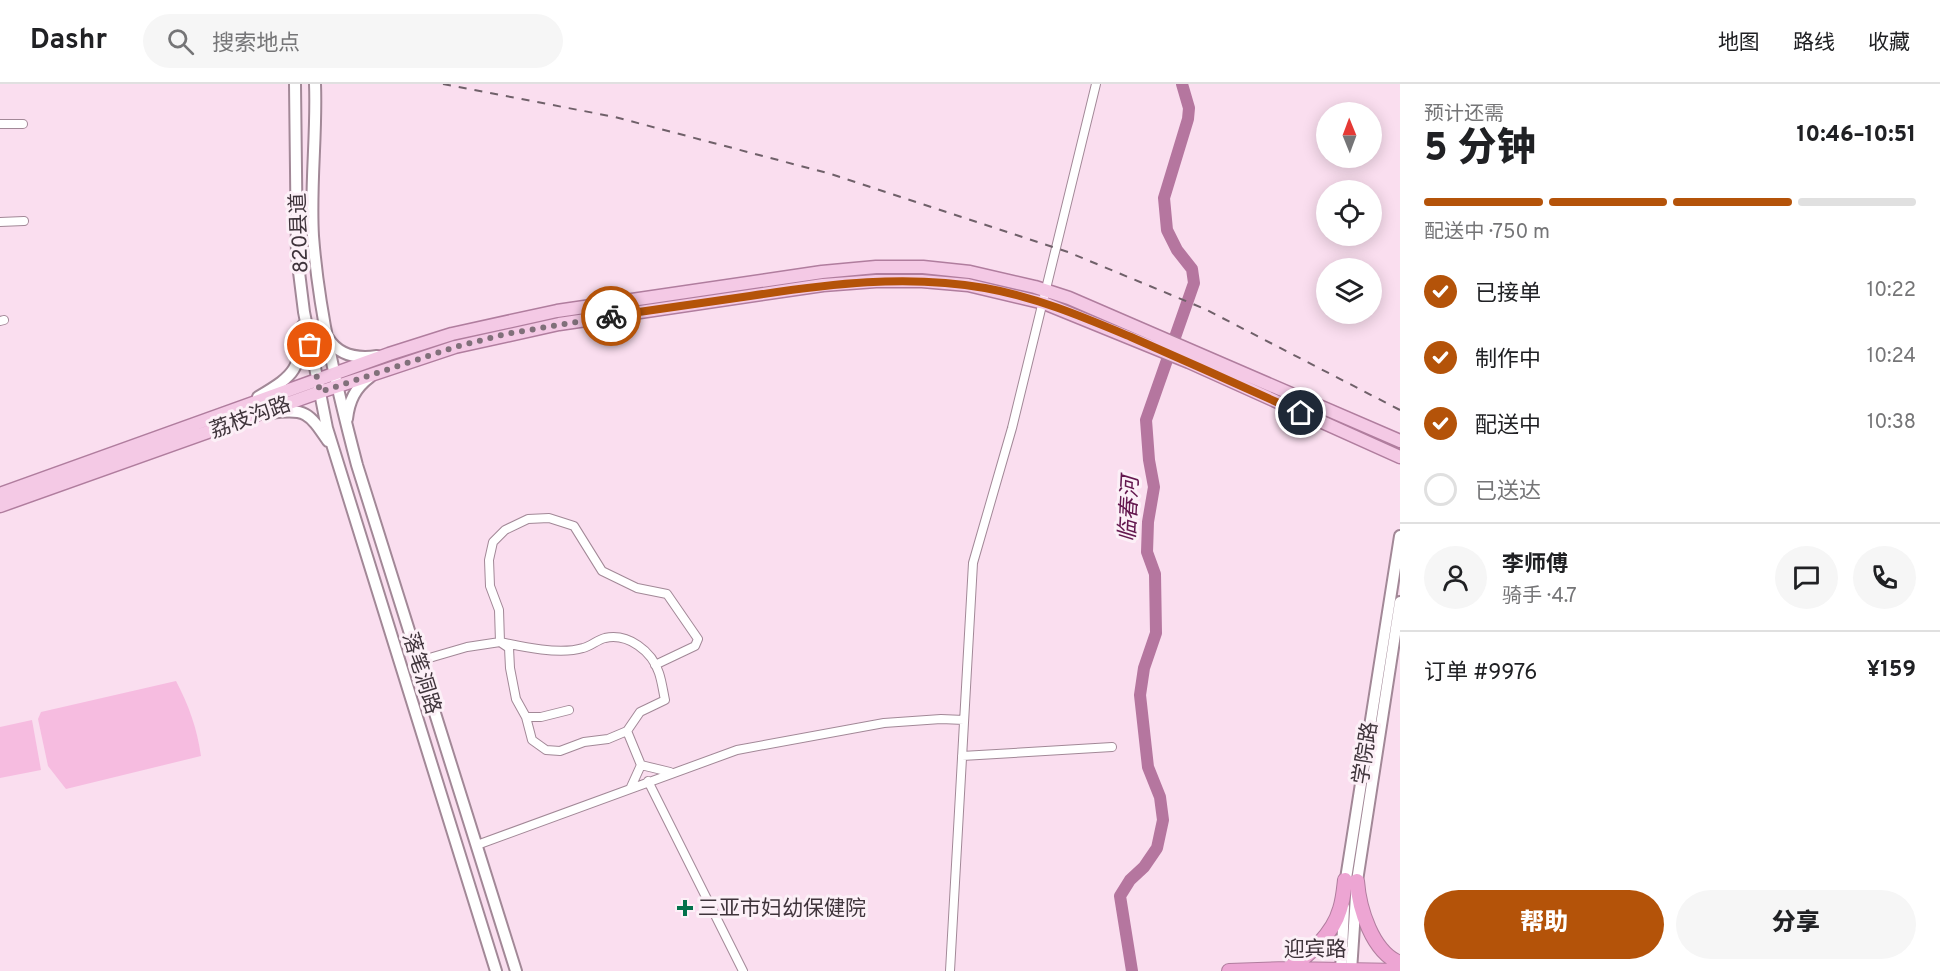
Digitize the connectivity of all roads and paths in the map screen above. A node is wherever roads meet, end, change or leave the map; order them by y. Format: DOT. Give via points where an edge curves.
graph roads {
  1 [pos="295,84"];
  2 [pos="315,84"];
  3 [pos="1096,84"];
  4 [pos="0,124"];
  5 [pos="23,124"];
  6 [pos="24,221"];
  7 [pos="0,222"];
  8 [pos="1045,296"];
  9 [pos="304,312"];
  10 [pos="325,333"];
  11 [pos="389,354"];
  12 [pos="1191,357"];
  13 [pos="379,372"];
  14 [pos="335,380"];
  15 [pos="318,386"];
  16 [pos="250,410"];
  17 [pos="350,437"];
  18 [pos="1400,441"];
  19 [pos="335,453"];
  20 [pos="1400,457"];
  21 [pos="341,471"];
  22 [pos="366,492"];
  23 [pos="0,494"];
  24 [pos="0,506"];
  25 [pos="1400,536"];
  26 [pos="1400,602"];
  27 [pos="500,642"];
  28 [pos="419,661"];
  29 [pos="655,665"];
  30 [pos="569,710"];
  31 [pos="526,717"];
  32 [pos="964,720"];
  33 [pos="627,732"];
  34 [pos="1112,747"];
  35 [pos="962,756"];
  36 [pos="641,765"];
  37 [pos="672,772"];
  38 [pos="648,781"];
  39 [pos="632,787"];
  40 [pos="477,845"];
  41 [pos="1351,880"];
  42 [pos="1400,963"];
  43 [pos="1287,969"];
  44 [pos="1346,970"];
  45 [pos="496,971"];
  46 [pos="516,971"];
  47 [pos="743,971"];
  48 [pos="950,971"];
  49 [pos="1229,971"];
  50 [pos="1400,971"];
  1 -- 9 [label="main road, 820县道" via="297,256"];
  2 -- 10 [label="main road, 820县道" via="313,233"];
  3 -- 8 [label="street"];
  4 -- 5 [label="street"];
  6 -- 7 [label="street"];
  8 -- 11 [label="main road, 荔枝沟路" via="970,272 876,267 640,298 503,321"];
  8 -- 12 [label="main road, 荔枝沟路"];
  8 -- 13 [label="main road, 荔枝沟路" via="922,281 823,285 516,332"];
  8 -- 32 [label="street" via="973,563"];
  9 -- 15 [label="main road, 820县道"];
  9 -- 16 [label="main road" via="300,357 293,373"];
  10 -- 11 [label="main road" via="335,349 348,356"];
  10 -- 14 [label="main road, 820县道"];
  11 -- 14 [label="main road, 荔枝沟路"];
  12 -- 18 [label="main road, 荔枝沟路"];
  12 -- 20 [label="main road, 荔枝沟路"];
  13 -- 14 [label="main road, 荔枝沟路"];
  13 -- 17 [label="main road" via="362,383 350,401"];
  14 -- 15 [label="main road, 荔枝沟路"];
  14 -- 17 [label="main road, 落笔洞路"];
  15 -- 16 [label="main road, 荔枝沟路"];
  15 -- 19 [label="main road, 落笔洞路"];
  16 -- 19 [label="main road" via="296,410 309,416"];
  16 -- 23 [label="main road, 荔枝沟路"];
  16 -- 24 [label="main road, 荔枝沟路"];
  17 -- 22 [label="main road, 落笔洞路"];
  19 -- 21 [label="main road, 落笔洞路"];
  21 -- 22 [label="main road" via="342,465 347,465"];
  21 -- 45 [label="main road, 落笔洞路"];
  22 -- 28 [label="main road, 落笔洞路"];
  25 -- 41 [label="main road, 学院路"];
  26 -- 41 [label="main road, 学院路"];
  27 -- 28 [label="street"];
  27 -- 29 [label="street" via="551,650 583,648 604,638 620,637 634,642"];
  27 -- 29 [label="street" via="499,610 490,586 493,542 505,530 528,519 549,518 574,526 602,571 637,588 667,594 698,639 695,646"];
  27 -- 31 [label="street" via="509,648 516,699"];
  28 -- 40 [label="main road, 落笔洞路"];
  29 -- 33 [label="street" via="665,700 640,712"];
  30 -- 31 [label="street"];
  31 -- 33 [label="street" via="532,740 546,750 560,751"];
  32 -- 35 [label="street"];
  32 -- 37 [label="street" via="884,723 796,738 737,750"];
  33 -- 36 [label="street"];
  34 -- 35 [label="street"];
  35 -- 48 [label="street"];
  36 -- 37 [label="street"];
  36 -- 39 [label="street"];
  37 -- 38 [label="street"];
  38 -- 39 [label="street"];
  38 -- 47 [label="street"];
  39 -- 40 [label="street"];
  40 -- 46 [label="main road, 落笔洞路"];
  41 -- 42 [label="highway" via="1372,937"];
  41 -- 43 [label="highway" via="1329,931 1302,960"];
  41 -- 44 [label="main road, 学院路"];
  43 -- 44 [label="highway, 迎宾路"];
  43 -- 49 [label="highway, 迎宾路"];
  44 -- 50 [label="highway, 迎宾路"];
}
